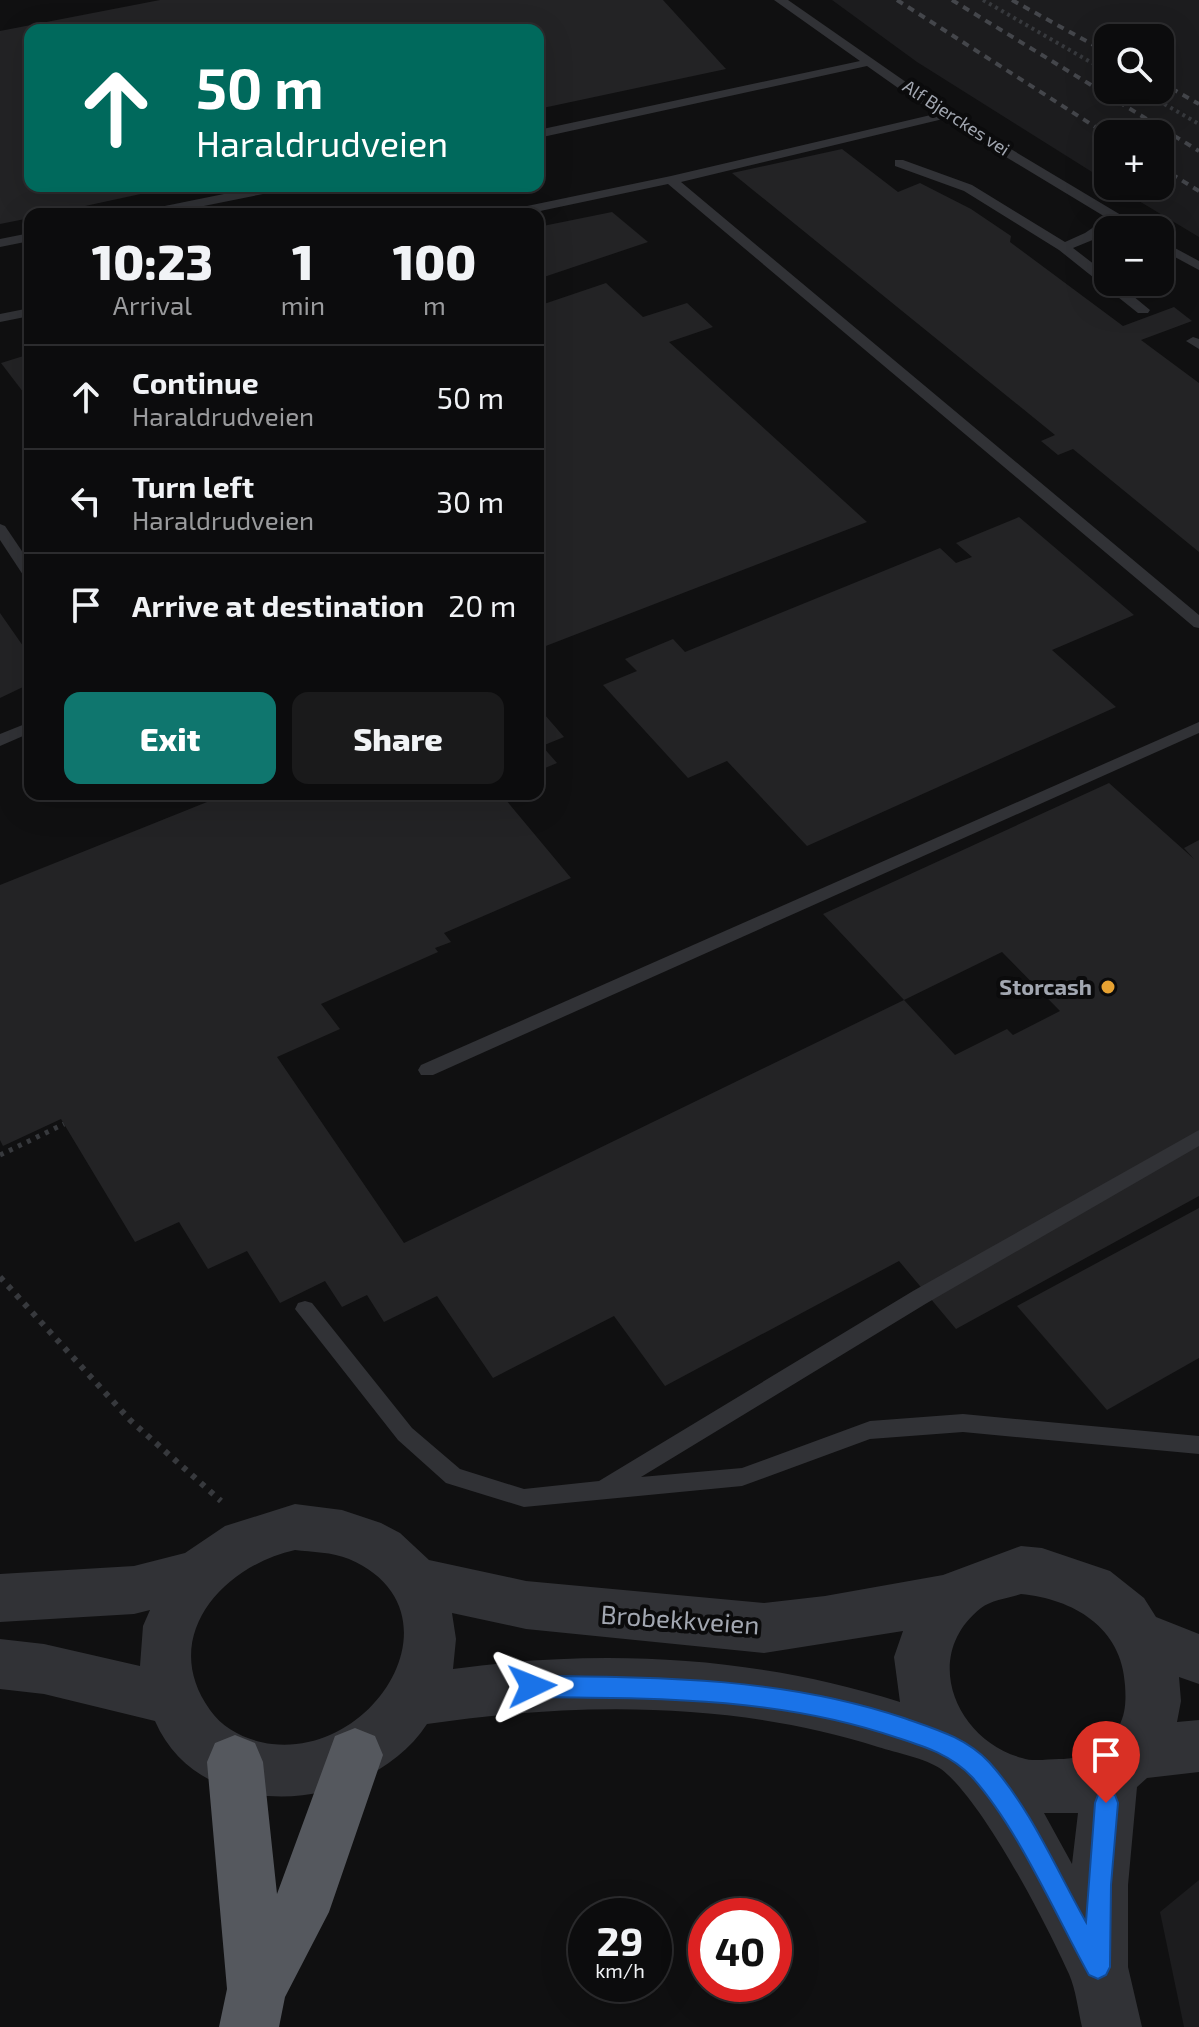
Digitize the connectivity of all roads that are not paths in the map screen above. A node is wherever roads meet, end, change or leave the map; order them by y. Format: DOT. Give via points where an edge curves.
graph roads {
  1 [pos="780,0"];
  2 [pos="871,62"];
  3 [pos="945,115"];
  4 [pos="544,133"];
  5 [pos="899,163"];
  6 [pos="671,180"];
  7 [pos="253,192"];
  8 [pos="175,208"];
  9 [pos="537,208"];
  10 [pos="1113,216"];
  11 [pos="1094,233"];
  12 [pos="24,238"];
  13 [pos="0,243"];
  14 [pos="1064,247"];
  15 [pos="1174,252"];
  16 [pos="1199,266"];
  17 [pos="1094,271"];
  18 [pos="1126,296"];
  19 [pos="1143,310"];
  20 [pos="24,313"];
  21 [pos="0,318"];
  22 [pos="0,529"];
  23 [pos="24,566"];
  24 [pos="1199,623"];
  25 [pos="1199,727"];
  26 [pos="24,730"];
  27 [pos="0,740"];
  28 [pos="427,1070"];
  29 [pos="1199,1137"];
  30 [pos="305,1309"];
  31 [pos="1199,1445"];
  32 [pos="601,1491"];
  33 [pos="199,1573"];
  34 [pos="413,1581"];
  35 [pos="0,1598"];
  36 [pos="948,1598"];
  37 [pos="1140,1636"];
  38 [pos="1199,1659"];
  39 [pos="0,1664"];
  40 [pos="171,1699"];
  41 [pos="412,1701"];
  42 [pos="1199,1746"];
  43 [pos="355,1755"];
  44 [pos="965,1757"];
  45 [pos="235,1762"];
  46 [pos="1122,1763"];
  47 [pos="1098,1967"];
  48 [pos="253,2008"];
  49 [pos="1112,2027"];
  1 -- 2 [label="lane, Alf Bjerckes vei"];
  2 -- 3 [label="lane, Alf Bjerckes vei"];
  2 -- 4 [label="lane"];
  3 -- 6 [label="lane"];
  3 -- 10 [label="lane, Alf Bjerckes vei"];
  5 -- 14 [label="lane" via="968,188"];
  6 -- 9 [label="lane"];
  6 -- 24 [label="lane"];
  7 -- 8 [label="lane"];
  11 -- 14 [label="lane"];
  12 -- 13 [label="lane"];
  14 -- 17 [label="lane"];
  15 -- 16 [label="lane"];
  18 -- 19 [label="lane"];
  20 -- 21 [label="lane"];
  22 -- 23 [label="lane"];
  25 -- 28 [label="lane"];
  26 -- 27 [label="lane"];
  29 -- 32 [label="lane" via="920,1297"];
  30 -- 32 [label="lane" via="405,1434 453,1476 524,1498"];
  31 -- 32 [label="lane" via="963,1423 870,1430 742,1477"];
  33 -- 34 [label="street" via="227,1550 260,1534 330,1528 382,1549"];
  33 -- 35 [label="street" via="134,1590"];
  33 -- 40 [label="street" via="170,1620 164,1673"];
  34 -- 36 [label="street, Brobekkveien" via="526,1605 764,1628"];
  34 -- 41 [label="street" via="424,1602 429,1652"];
  36 -- 37 [label="street" via="993,1573 1049,1572 1102,1595"];
  36 -- 44 [label="street" via="922,1642 919,1668 929,1708"];
  37 -- 38 [label="street"];
  37 -- 46 [label="street" via="1152,1666 1155,1697 1150,1726"];
  39 -- 40 [label="street"];
  40 -- 45 [label="street" via="195,1737"];
  41 -- 43 [label="street" via="397,1722"];
  41 -- 44 [label="street" via="559,1684 680,1688 814,1703 872,1718"];
  42 -- 46 [label="street"];
  43 -- 45 [label="street" via="295,1772 264,1771"];
  43 -- 48 [label="highway" via="300,1912"];
  44 -- 46 [label="street" via="1011,1783 1046,1789 1080,1786"];
  44 -- 47 [label="street" via="1012,1812"];
  45 -- 48 [label="highway" via="250,1883"];
  46 -- 47 [label="street" via="1099,1885"];
  47 -- 49 [label="street"];
}
